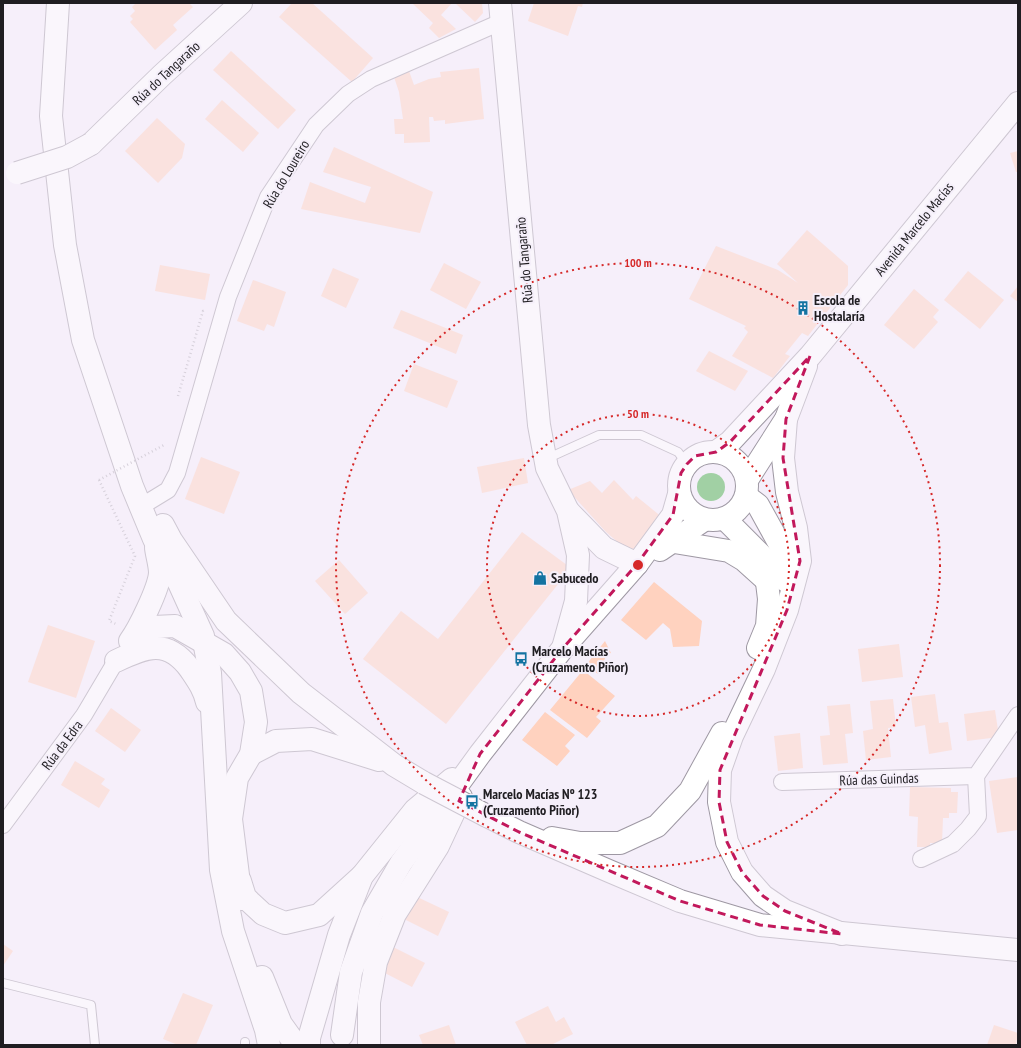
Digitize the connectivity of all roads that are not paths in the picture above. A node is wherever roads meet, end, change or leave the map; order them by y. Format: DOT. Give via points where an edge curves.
graph roads {
  1 [pos="58,3"];
  2 [pos="241,3"];
  3 [pos="501,13"];
  4 [pos="1018,103"];
  5 [pos="10,174"];
  6 [pos="810,356"];
  7 [pos="107,411"];
  8 [pos="786,419"];
  9 [pos="716,452"];
  10 [pos="545,460"];
  11 [pos="687,464"];
  12 [pos="747,488"];
  13 [pos="679,494"];
  14 [pos="150,501"];
  15 [pos="568,512"];
  16 [pos="725,519"];
  17 [pos="704,520"];
  18 [pos="154,539"];
  19 [pos="674,542"];
  20 [pos="637,564"];
  21 [pos="768,582"];
  22 [pos="787,610"];
  23 [pos="136,633"];
  24 [pos="204,642"];
  25 [pos="563,648"];
  26 [pos="116,661"];
  27 [pos="1018,715"];
  28 [pos="213,734"];
  29 [pos="251,754"];
  30 [pos="480,754"];
  31 [pos="394,765"];
  32 [pos="976,776"];
  33 [pos="782,782"];
  34 [pos="3,825"];
  35 [pos="519,832"];
  36 [pos="921,859"];
  37 [pos="238,876"];
  38 [pos="362,876"];
  39 [pos="842,934"];
  40 [pos="1018,950"];
  41 [pos="3,983"];
  42 [pos="342,1035"];
  43 [pos="95,1045"];
  44 [pos="269,1045"];
  45 [pos="296,1045"];
  46 [pos="308,1045"];
  47 [pos="369,1045"];
  1 -- 7 [label="main road" via="50,116 65,245 83,340"];
  2 -- 5 [label="main road, Rúa do Tangaraño, bridge" via="91,144 67,157"];
  3 -- 10 [label="main road, Rúa do Tangaraño" via="538,418"];
  3 -- 14 [label="street, Rúa do Loureiro" via="371,79 348,94 316,125 268,197 222,316 177,473 168,490"];
  4 -- 6 [label="main road, Avenida Marcelo Macías"];
  6 -- 8 [label="main road, Avenida Marcelo Macías"];
  6 -- 9 [label="main road, Avenida Marcelo Macías" via="730,442"];
  7 -- 14 [label="main road"];
  7 -- 18 [label="main road" via="132,486"];
  8 -- 12 [label="main road, Avenida Marcelo Macías"];
  8 -- 22 [label="main road" via="783,458 800,561"];
  9 -- 11 [label="main road" via="695,456"];
  9 -- 12 [label="main road" via="727,454 744,469"];
  10 -- 11 [label="lane" via="600,435 641,435 678,452"];
  10 -- 15 [label="main road, Rúa do Tangaraño"];
  11 -- 13 [label="main road" via="678,483"];
  12 -- 16 [label="main road" via="742,506"];
  12 -- 22 [label="main road" via="784,552"];
  13 -- 17 [label="main road" via="688,510"];
  13 -- 20 [label="main road" via="673,515"];
  14 -- 31 [label="main road" via="171,540 226,621 301,693"];
  15 -- 20 [label="main road, Rúa do Tangaraño" via="604,548"];
  15 -- 25 [label="main road, Rúa do Tangaraño" via="578,555 576,601"];
  16 -- 17 [label="main road"];
  16 -- 21 [label="main road" via="764,558"];
  17 -- 19 [label="main road"];
  18 -- 23 [label="main road" via="160,573"];
  18 -- 24 [label="main road" via="179,583"];
  19 -- 20 [label="main road"];
  19 -- 21 [label="main road" via="729,551 744,560"];
  20 -- 25 [label="main road"];
  21 -- 35 [label="main road" via="767,626 719,738 690,791 657,826 620,843 580,843"];
  22 -- 39 [label="main road" via="764,669 732,736 720,770 719,802 727,842 742,872 763,896 785,911"];
  23 -- 24 [label="main road" via="154,627 175,626"];
  23 -- 26 [label="main road"];
  24 -- 28 [label="main road" via="210,673"];
  24 -- 29 [label="main road" via="224,654 240,672 251,691 256,722"];
  25 -- 30 [label="main road"];
  26 -- 28 [label="main road" via="139,650 160,648 174,652 204,689"];
  26 -- 34 [label="street, Rúa da Edra" via="84,715"];
  27 -- 32 [label="street"];
  28 -- 44 [label="main road" via="221,870 233,931"];
  29 -- 31 [label="main road" via="276,741 312,739"];
  29 -- 37 [label="main road" via="237,778 231,819"];
  30 -- 38 [label="main road" via="415,810"];
  30 -- 42 [label="main road" via="401,863 372,913 351,972"];
  30 -- 47 [label="main road" via="438,846 395,914 376,962 369,1002"];
  31 -- 35 [label="main road, bridge"];
  32 -- 33 [label="street, Rúa das Guindas"];
  32 -- 36 [label="street" via="978,816 952,844"];
  35 -- 39 [label="main road" via="680,901 760,925"];
  37 -- 38 [label="main road" via="245,897 263,914 285,923 319,915"];
  37 -- 45 [label="main road" via="244,917 264,981 281,1024"];
  38 -- 46 [label="main road" via="339,935"];
  39 -- 40 [label="main road"];
  41 -- 43 [label="lane" via="91,1005"];
}
